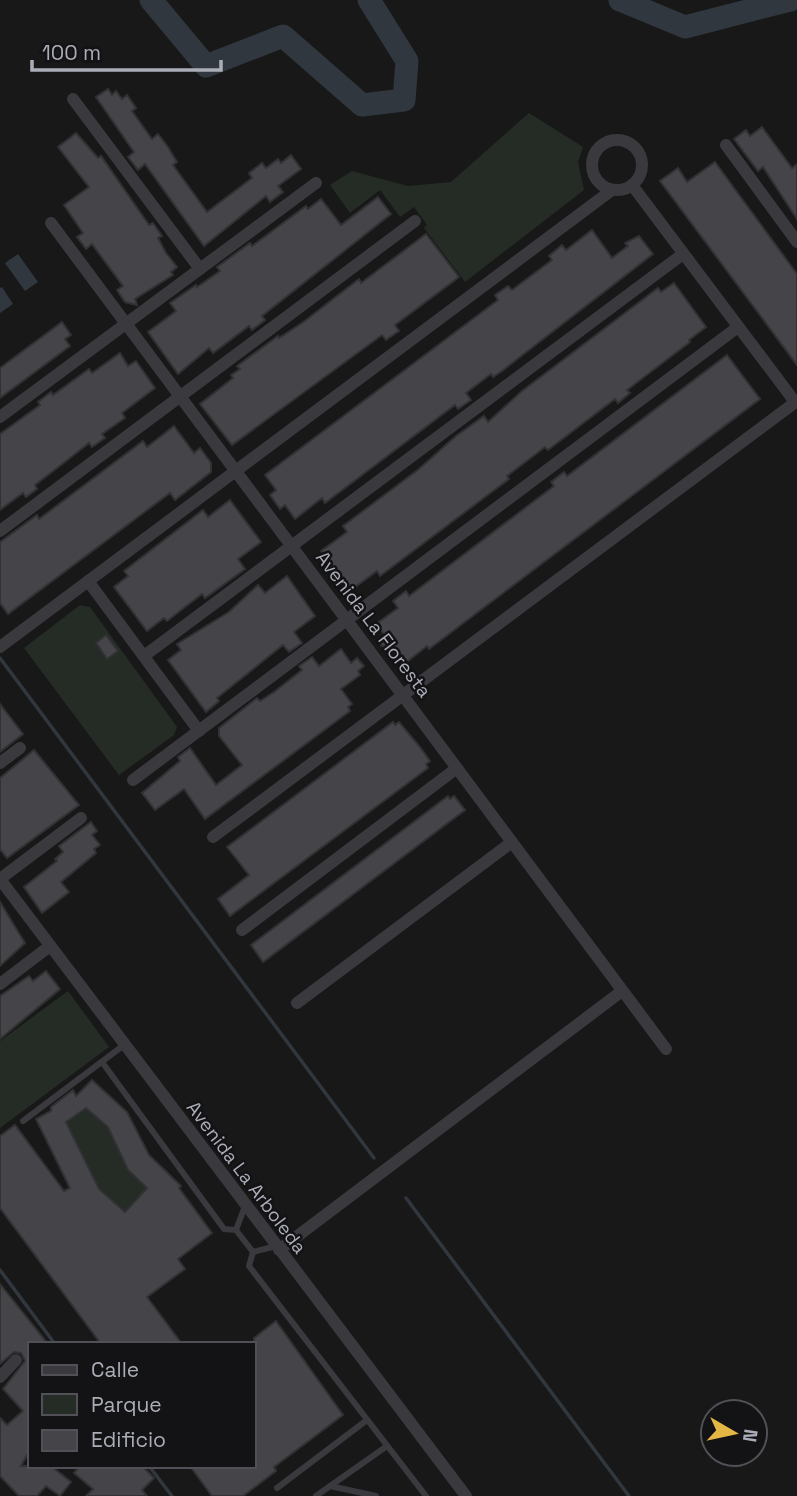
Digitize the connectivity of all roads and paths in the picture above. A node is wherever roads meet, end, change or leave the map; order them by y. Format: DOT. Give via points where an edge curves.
graph roads {
  1 [pos="73,99"];
  2 [pos="726,145"];
  3 [pos="316,183"];
  4 [pos="632,185"];
  5 [pos="612,190"];
  6 [pos="415,221"];
  7 [pos="51,223"];
  8 [pos="797,242"];
  9 [pos="683,254"];
  10 [pos="200,268"];
  11 [pos="126,324"];
  12 [pos="738,327"];
  13 [pos="180,397"];
  14 [pos="796,402"];
  15 [pos="0,417"];
  16 [pos="236,471"];
  17 [pos="0,531"];
  18 [pos="292,547"];
  19 [pos="88,581"];
  20 [pos="347,620"];
  21 [pos="0,647"];
  22 [pos="144,656"];
  23 [pos="404,696"];
  24 [pos="199,731"];
  25 [pos="20,748"];
  26 [pos="0,764"];
  27 [pos="457,768"];
  28 [pos="132,780"];
  29 [pos="81,818"];
  30 [pos="213,837"];
  31 [pos="512,842"];
  32 [pos="0,879"];
  33 [pos="243,930"];
  34 [pos="50,946"];
  35 [pos="0,985"];
  36 [pos="622,991"];
  37 [pos="298,1003"];
  38 [pos="124,1045"];
  39 [pos="666,1049"];
  40 [pos="102,1062"];
  41 [pos="23,1121"];
  42 [pos="245,1206"];
  43 [pos="236,1230"];
  44 [pos="277,1248"];
  45 [pos="253,1252"];
  46 [pos="16,1360"];
  47 [pos="0,1377"];
  48 [pos="367,1420"];
  49 [pos="387,1446"];
  50 [pos="330,1486"];
  51 [pos="277,1488"];
  52 [pos="316,1496"];
  53 [pos="376,1496"];
  54 [pos="426,1496"];
  55 [pos="466,1496"];
  1 -- 10 [label="street"];
  2 -- 8 [label="street"];
  3 -- 10 [label="street"];
  4 -- 5 [label="street"];
  4 -- 5 [label="street" via="641,171 640,154 628,142 611,140 597,149 592,166 597,181"];
  4 -- 9 [label="street"];
  5 -- 16 [label="street"];
  6 -- 13 [label="street"];
  7 -- 11 [label="street, Avenida La Floresta"];
  9 -- 12 [label="street"];
  9 -- 18 [label="street"];
  10 -- 11 [label="street"];
  11 -- 13 [label="street, Avenida La Floresta"];
  11 -- 15 [label="street"];
  12 -- 14 [label="street"];
  12 -- 20 [label="street"];
  13 -- 16 [label="street, Avenida La Floresta"];
  13 -- 17 [label="street"];
  14 -- 23 [label="street"];
  16 -- 18 [label="street, Avenida La Floresta"];
  16 -- 19 [label="street"];
  18 -- 20 [label="street, Avenida La Floresta"];
  18 -- 22 [label="street"];
  19 -- 21 [label="street"];
  19 -- 22 [label="street"];
  20 -- 23 [label="street, Avenida La Floresta"];
  20 -- 24 [label="street"];
  22 -- 24 [label="street"];
  23 -- 27 [label="street, Avenida La Floresta"];
  23 -- 30 [label="street"];
  24 -- 28 [label="street"];
  25 -- 26 [label="street"];
  27 -- 31 [label="street, Avenida La Floresta"];
  27 -- 33 [label="street"];
  29 -- 32 [label="street"];
  31 -- 36 [label="street, Avenida La Floresta"];
  31 -- 37 [label="street"];
  32 -- 34 [label="street, Avenida La Arboleda"];
  34 -- 35 [label="street"];
  34 -- 38 [label="street, Avenida La Arboleda"];
  36 -- 39 [label="street, Avenida La Floresta"];
  36 -- 44 [label="street"];
  38 -- 40 [label="lane"];
  38 -- 42 [label="street, Avenida La Arboleda"];
  40 -- 41 [label="lane"];
  40 -- 43 [label="lane" via="224,1229"];
  42 -- 43 [label="lane"];
  42 -- 44 [label="street, Avenida La Arboleda"];
  43 -- 45 [label="lane"];
  44 -- 45 [label="lane"];
  44 -- 55 [label="street, Avenida La Arboleda"];
  45 -- 48 [label="lane" via="249,1266"];
  46 -- 47 [label="street"];
  48 -- 49 [label="lane"];
  48 -- 51 [label="lane"];
  49 -- 50 [label="lane"];
  49 -- 54 [label="lane"];
  50 -- 52 [label="lane"];
  50 -- 53 [label="lane"];
}
